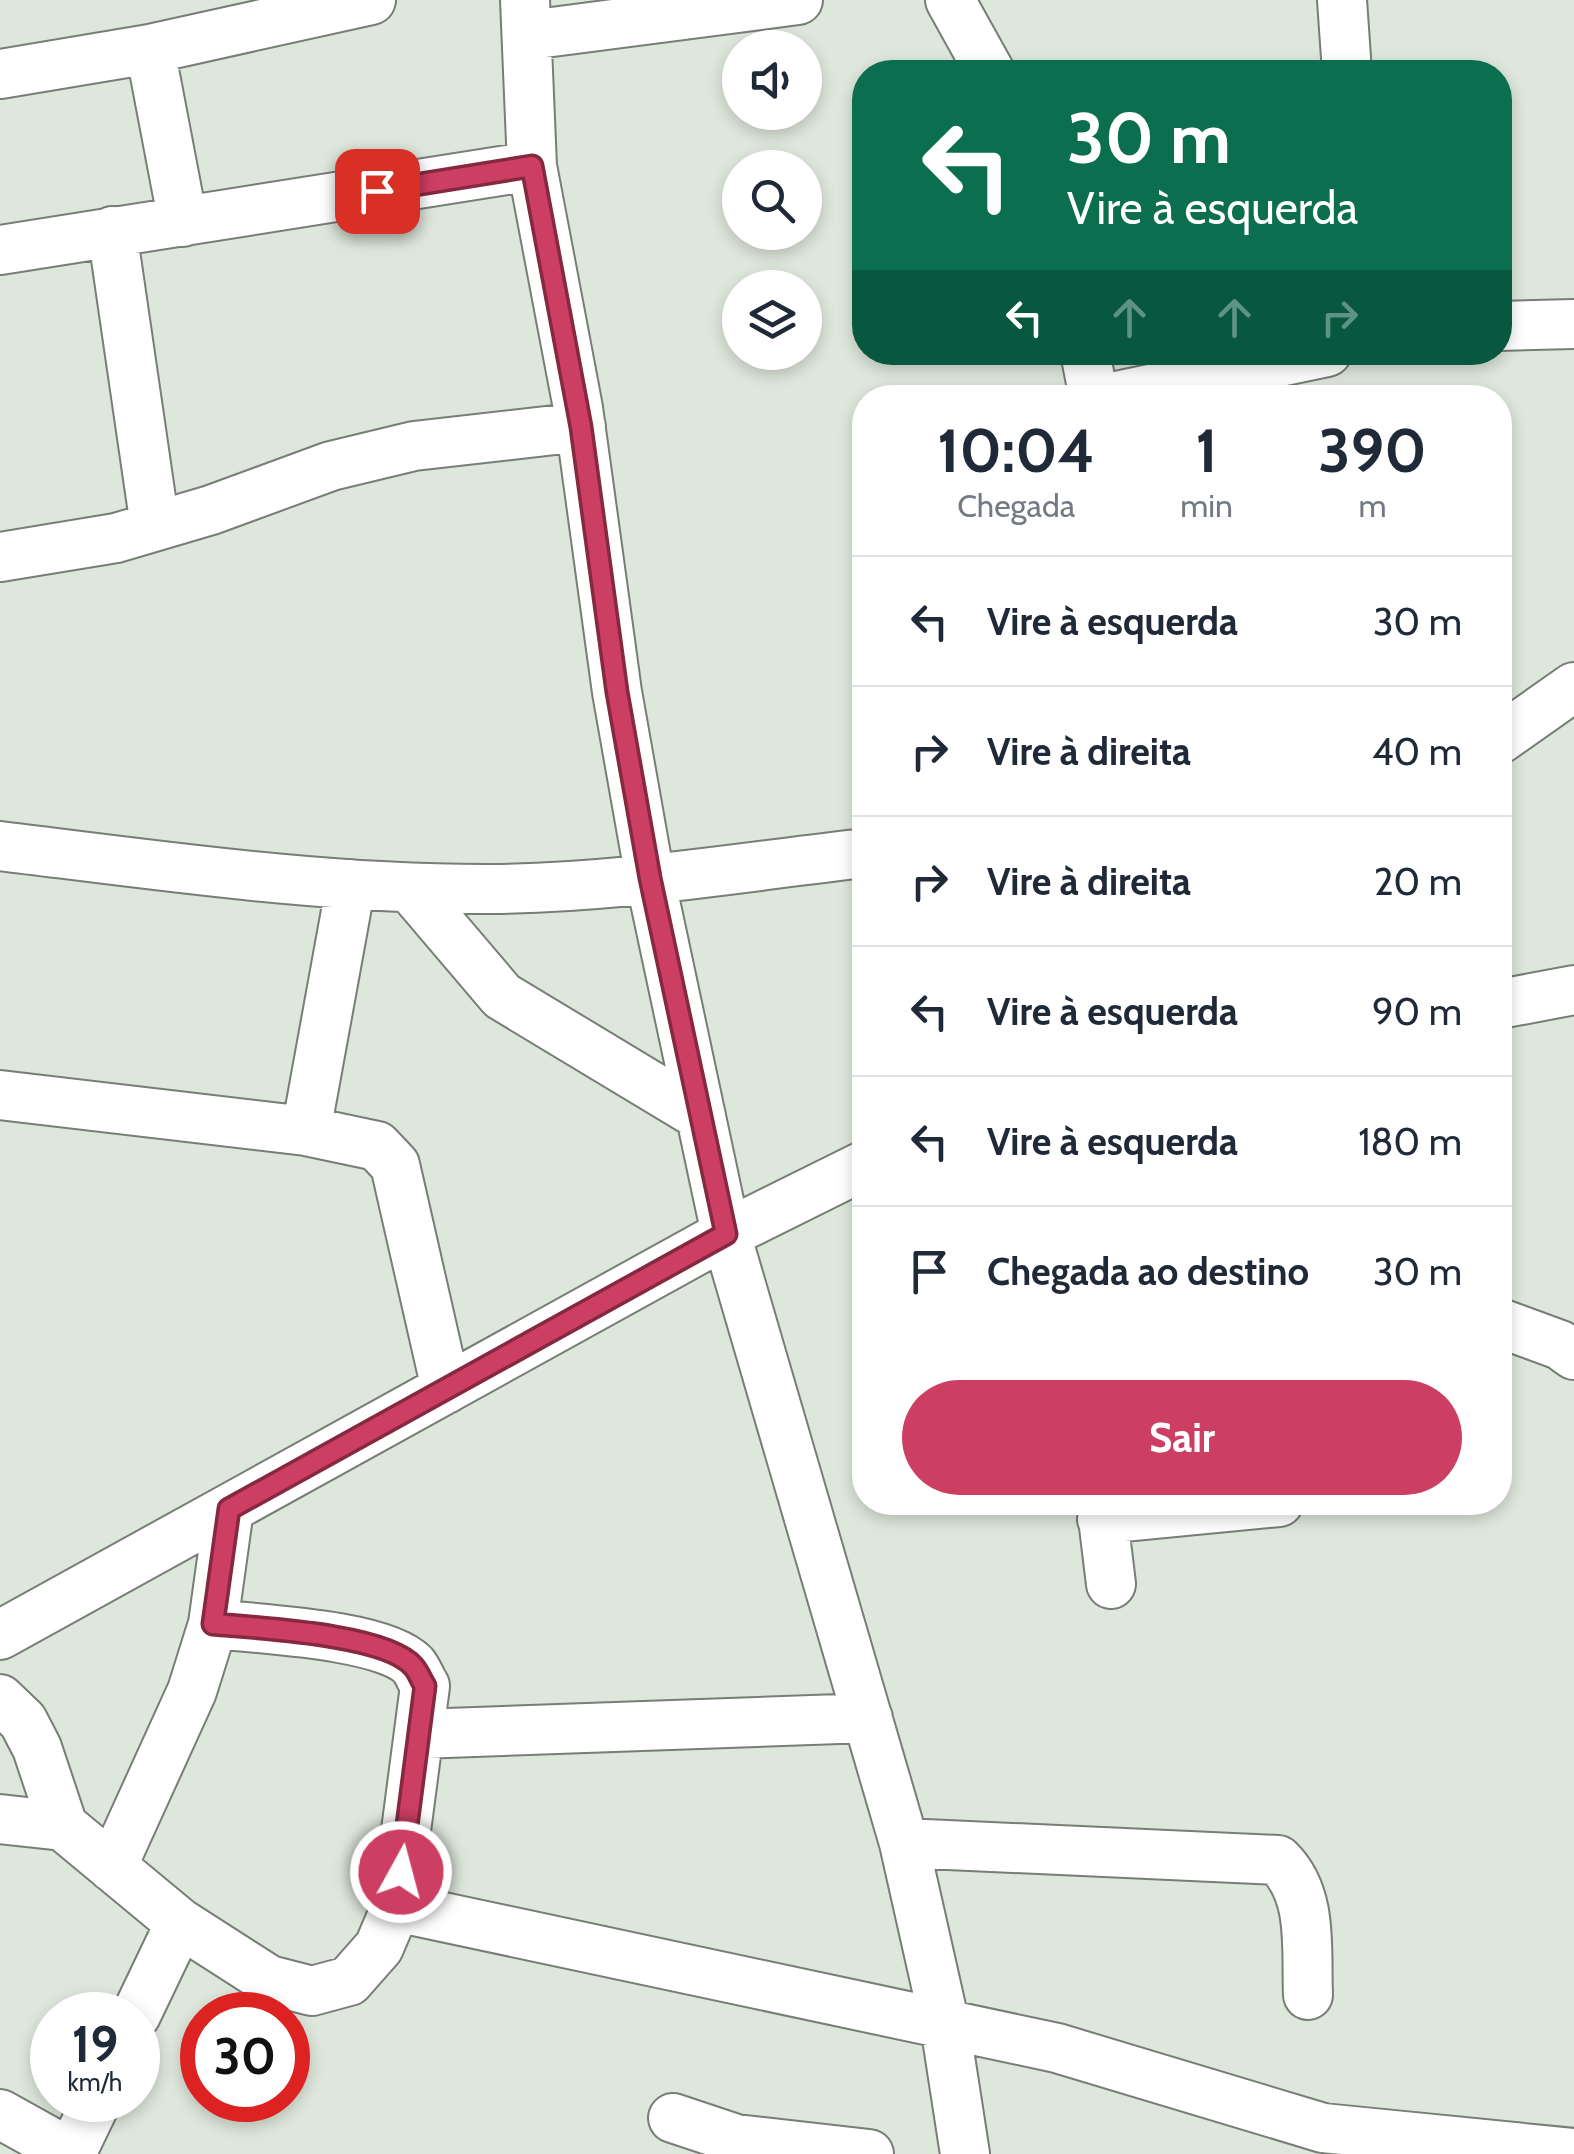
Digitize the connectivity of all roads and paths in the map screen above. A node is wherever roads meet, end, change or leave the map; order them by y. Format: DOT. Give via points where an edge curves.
graph roads {
  1 [pos="371,0"];
  2 [pos="798,0"];
  3 [pos="950,0"];
  4 [pos="1342,0"];
  5 [pos="527,18"];
  6 [pos="150,49"];
  7 [pos="983,60"];
  8 [pos="1346,60"];
  9 [pos="0,74"];
  10 [pos="532,166"];
  11 [pos="183,222"];
  12 [pos="112,231"];
  13 [pos="0,250"];
  14 [pos="1574,324"];
  15 [pos="1512,326"];
  16 [pos="1265,365"];
  17 [pos="1169,385"];
  18 [pos="581,427"];
  19 [pos="155,526"];
  20 [pos="0,556"];
  21 [pos="1574,687"];
  22 [pos="1512,731"];
  23 [pos="0,846"];
  24 [pos="852,855"];
  25 [pos="650,878"];
  26 [pos="351,884"];
  27 [pos="411,889"];
  28 [pos="1574,990"];
  29 [pos="1512,1002"];
  30 [pos="0,1095"];
  31 [pos="701,1116"];
  32 [pos="306,1131"];
  33 [pos="852,1184"];
  34 [pos="726,1234"];
  35 [pos="1512,1327"];
  36 [pos="1574,1355"];
  37 [pos="446,1389"];
  38 [pos="229,1509"];
  39 [pos="1101,1515"];
  40 [pos="1110,1584"];
  41 [pos="213,1624"];
  42 [pos="0,1636"];
  43 [pos="0,1698"];
  44 [pos="868,1718"];
  45 [pos="419,1734"];
  46 [pos="0,1819"];
  47 [pos="62,1826"];
  48 [pos="904,1842"];
  49 [pos="112,1867"];
  50 [pos="396,1907"];
  51 [pos="180,1923"];
  52 [pos="147,1992"];
  53 [pos="1308,1995"];
  54 [pos="945,2025"];
  55 [pos="0,2114"];
  56 [pos="673,2118"];
  57 [pos="86,2122"];
  58 [pos="1574,2152"];
  59 [pos="72,2154"];
  60 [pos="869,2154"];
  61 [pos="965,2154"];
  1 -- 6 [label="street"];
  2 -- 5 [label="street"];
  3 -- 7 [label="street"];
  4 -- 8 [label="street"];
  5 -- 10 [label="street"];
  6 -- 9 [label="street"];
  6 -- 11 [label="street"];
  10 -- 11 [label="street"];
  10 -- 18 [label="street"];
  11 -- 12 [label="street"];
  12 -- 13 [label="street"];
  12 -- 19 [label="street"];
  14 -- 15 [label="street"];
  16 -- 17 [label="street"];
  18 -- 19 [label="street" via="414,446 331,466"];
  18 -- 25 [label="street"];
  19 -- 20 [label="street"];
  21 -- 22 [label="street"];
  23 -- 26 [label="street"];
  24 -- 25 [label="street"];
  25 -- 27 [label="street"];
  25 -- 31 [label="street"];
  26 -- 27 [label="street"];
  26 -- 32 [label="street"];
  27 -- 31 [label="street" via="502,996"];
  28 -- 29 [label="street"];
  30 -- 32 [label="street"];
  31 -- 34 [label="street"];
  32 -- 37 [label="street" via="377,1146 394,1165"];
  33 -- 34 [label="street"];
  34 -- 37 [label="street"];
  34 -- 44 [label="street"];
  35 -- 36 [label="street"];
  37 -- 38 [label="street"];
  38 -- 41 [label="street"];
  38 -- 42 [label="street"];
  39 -- 40 [label="street"];
  41 -- 45 [label="street" via="333,1636 391,1652 412,1664 425,1686"];
  41 -- 49 [label="street" via="192,1691"];
  43 -- 47 [label="street" via="37,1748"];
  44 -- 45 [label="street"];
  44 -- 48 [label="street"];
  45 -- 50 [label="street"];
  46 -- 47 [label="street"];
  47 -- 49 [label="street"];
  48 -- 53 [label="street" via="1278,1860 1304,1903"];
  48 -- 54 [label="street"];
  49 -- 51 [label="street"];
  50 -- 51 [label="street" via="379,1947 349,1982 312,1991 268,1980"];
  50 -- 54 [label="street"];
  51 -- 52 [label="street"];
  54 -- 58 [label="street" via="1057,2048 1324,2128"];
  54 -- 61 [label="street"];
  55 -- 59 [label="street"];
  56 -- 60 [label="street" via="736,2139"];
  57 -- 59 [label="street"];
}
